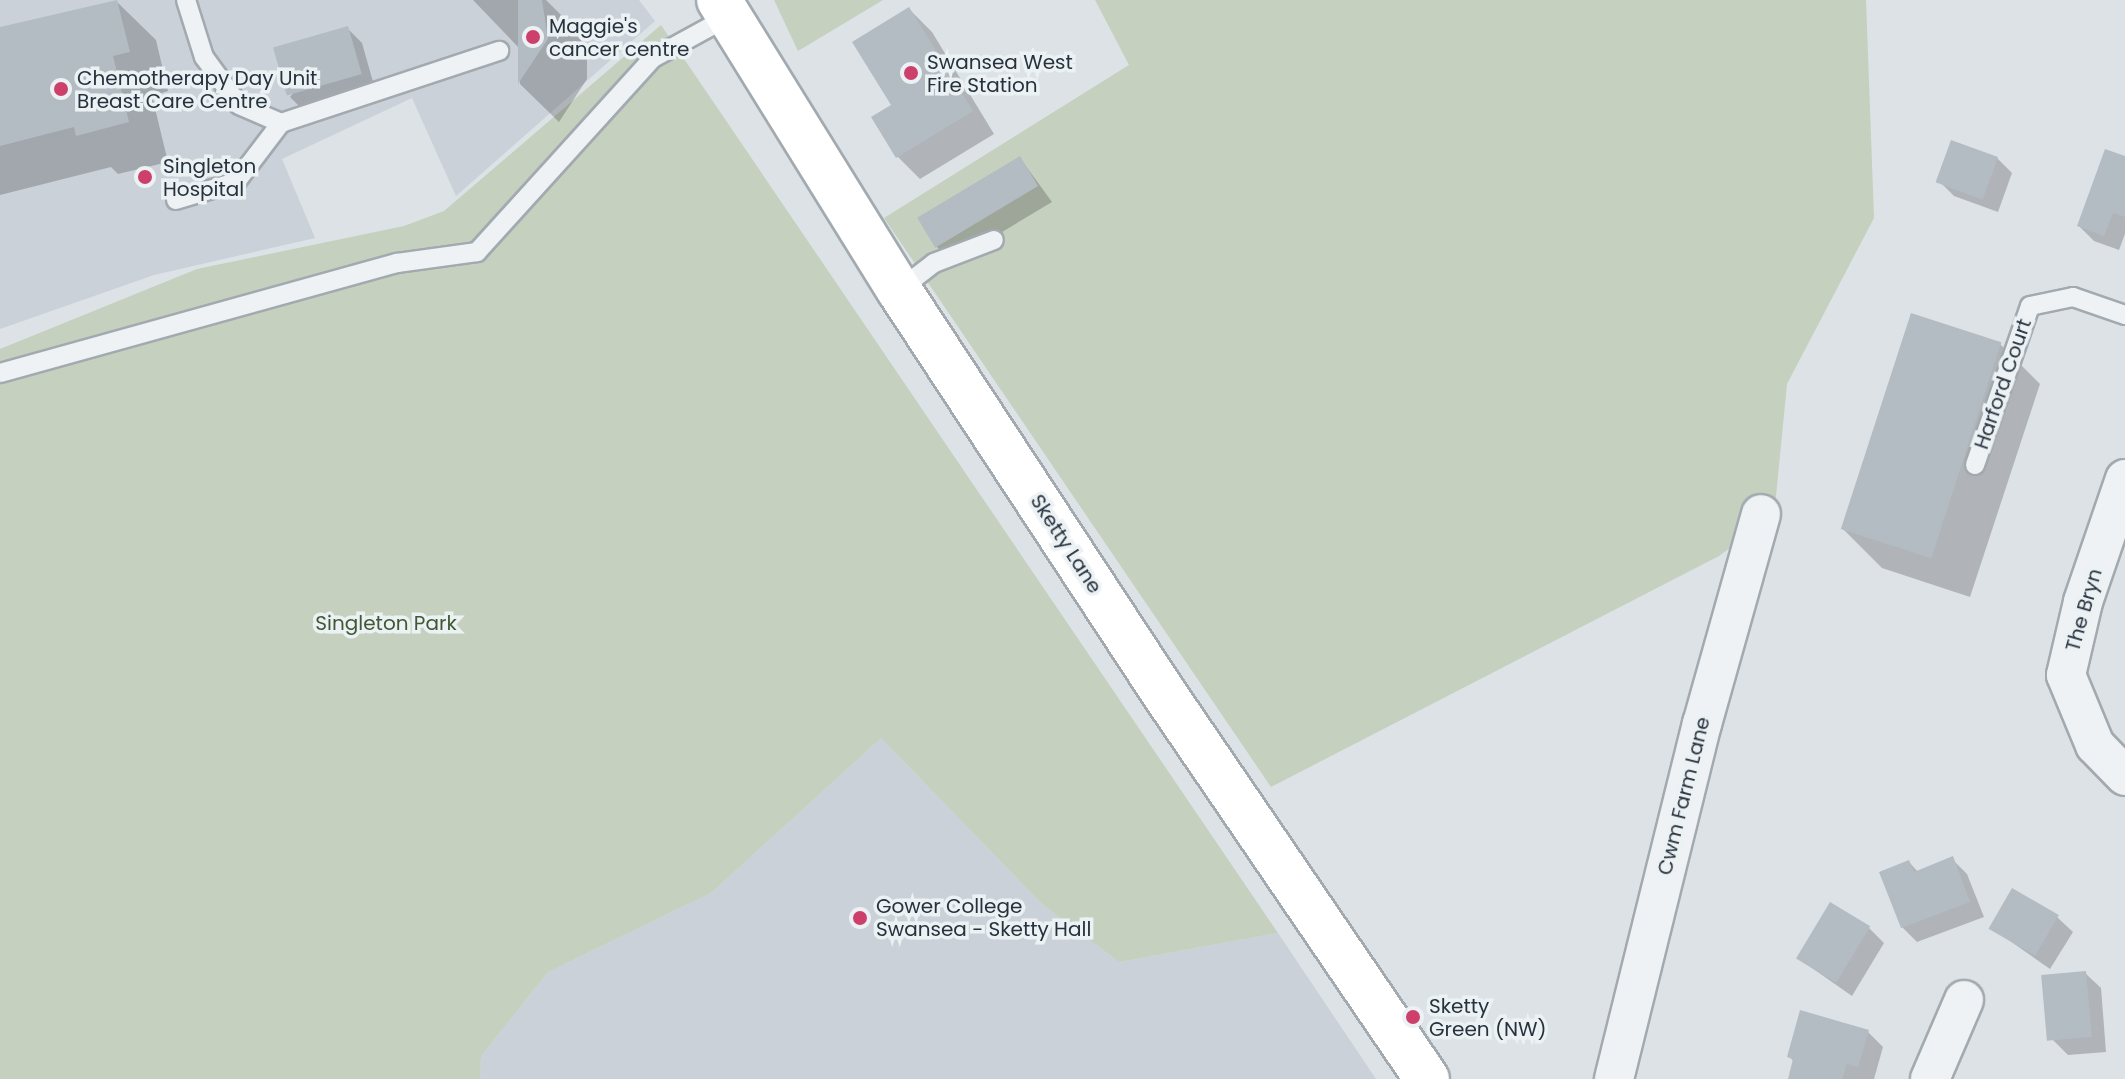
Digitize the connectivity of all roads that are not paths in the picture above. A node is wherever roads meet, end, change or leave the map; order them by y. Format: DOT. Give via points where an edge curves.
graph roads {
  1 [pos="186,0"];
  2 [pos="723,8"];
  3 [pos="499,51"];
  4 [pos="281,123"];
  5 [pos="176,200"];
  6 [pos="994,240"];
  7 [pos="899,290"];
  8 [pos="2125,315"];
  9 [pos="0,373"];
  10 [pos="1975,465"];
  11 [pos="2125,479"];
  12 [pos="1761,514"];
  13 [pos="2125,776"];
  14 [pos="1964,1000"];
  15 [pos="1427,1079"];
  16 [pos="1614,1079"];
  17 [pos="1930,1079"];
  1 -- 4 [label="lane" via="204,57 239,105"];
  2 -- 7 [label="main road, Sketty Lane"];
  2 -- 9 [label="lane" via="653,58 477,252 397,263"];
  3 -- 4 [label="lane"];
  4 -- 5 [label="lane" via="236,182"];
  6 -- 7 [label="lane" via="934,263"];
  7 -- 15 [label="main road, Sketty Lane" via="1161,689"];
  8 -- 10 [label="lane, Harford Court" via="2073,297 2030,306"];
  11 -- 13 [label="street, The Bryn" via="2083,602 2066,675 2095,745"];
  12 -- 16 [label="street, Cwm Farm Lane" via="1702,724"];
  14 -- 17 [label="street"];
}
